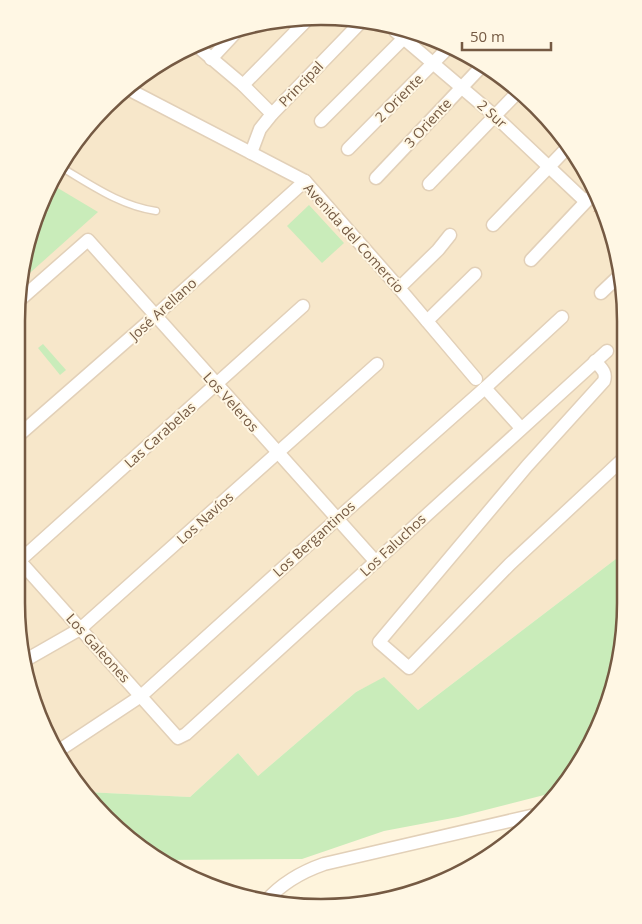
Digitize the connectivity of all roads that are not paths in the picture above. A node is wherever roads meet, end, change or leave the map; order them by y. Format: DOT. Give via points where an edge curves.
graph roads {
  1 [pos="301,26"];
  2 [pos="356,28"];
  3 [pos="401,36"];
  4 [pos="404,37"];
  5 [pos="229,40"];
  6 [pos="202,51"];
  7 [pos="444,52"];
  8 [pos="211,59"];
  9 [pos="432,64"];
  10 [pos="478,70"];
  11 [pos="243,85"];
  12 [pos="461,88"];
  13 [pos="134,92"];
  14 [pos="514,96"];
  15 [pos="272,114"];
  16 [pos="494,116"];
  17 [pos="320,121"];
  18 [pos="348,149"];
  19 [pos="563,152"];
  20 [pos="251,153"];
  21 [pos="549,166"];
  22 [pos="67,170"];
  23 [pos="376,178"];
  24 [pos="305,181"];
  25 [pos="429,184"];
  26 [pos="589,198"];
  27 [pos="585,202"];
  28 [pos="156,211"];
  29 [pos="493,225"];
  30 [pos="450,235"];
  31 [pos="531,260"];
  32 [pos="476,274"];
  33 [pos="614,281"];
  34 [pos="399,288"];
  35 [pos="601,293"];
  36 [pos="27,294"];
  37 [pos="303,306"];
  38 [pos="155,316"];
  39 [pos="562,316"];
  40 [pos="427,321"];
  41 [pos="607,351"];
  42 [pos="596,362"];
  43 [pos="377,364"];
  44 [pos="480,384"];
  45 [pos="216,385"];
  46 [pos="521,428"];
  47 [pos="25,430"];
  48 [pos="278,453"];
  49 [pos="617,465"];
  50 [pos="337,519"];
  51 [pos="25,555"];
  52 [pos="376,562"];
  53 [pos="25,569"];
  54 [pos="80,629"];
  55 [pos="31,658"];
  56 [pos="141,696"];
  57 [pos="178,738"];
  58 [pos="63,748"];
  59 [pos="525,817"];
  60 [pos="272,894"];
  1 -- 11 [label="street"];
  2 -- 15 [label="street, Principal"];
  3 -- 17 [label="street"];
  4 -- 9 [label="street, 2 Sur"];
  5 -- 8 [label="street"];
  6 -- 8 [label="street"];
  7 -- 9 [label="street, 2 Oriente"];
  8 -- 11 [label="street"];
  9 -- 12 [label="street, 2 Sur"];
  9 -- 18 [label="street, 2 Oriente"];
  10 -- 12 [label="street, 3 Oriente"];
  11 -- 15 [label="street"];
  12 -- 16 [label="street, 2 Sur"];
  12 -- 23 [label="street, 3 Oriente"];
  13 -- 20 [label="street, Avenida del Comercio"];
  14 -- 16 [label="street"];
  15 -- 20 [label="street, Principal" via="260,128"];
  16 -- 21 [label="street, 2 Sur"];
  16 -- 25 [label="street"];
  19 -- 21 [label="street"];
  20 -- 24 [label="street, Avenida del Comercio"];
  21 -- 27 [label="street, 2 Sur"];
  21 -- 29 [label="street"];
  22 -- 28 [label="lane" via="117,200"];
  24 -- 34 [label="street, Avenida del Comercio"];
  24 -- 38 [label="street, José Arellano"];
  26 -- 27 [label="street"];
  27 -- 31 [label="street"];
  30 -- 34 [label="street"];
  32 -- 40 [label="street"];
  33 -- 35 [label="street"];
  34 -- 40 [label="street, Avenida del Comercio"];
  36 -- 38 [label="street, Los Veleros" via="88,240"];
  37 -- 45 [label="street, Las Carabelas"];
  38 -- 45 [label="street, Los Veleros"];
  38 -- 47 [label="street, José Arellano"];
  39 -- 44 [label="street, Los Bergantinos"];
  40 -- 44 [label="street, Avenida del Comercio"];
  41 -- 42 [label="street, Los Faluchos"];
  42 -- 46 [label="street, Los Faluchos"];
  42 -- 49 [label="street" via="604,371 604,381 527,466 379,642 409,668 510,564"];
  43 -- 48 [label="street, Los Navíos"];
  44 -- 46 [label="street, Avenida del Comercio"];
  44 -- 50 [label="street, Los Bergantinos"];
  45 -- 48 [label="street, Los Veleros"];
  45 -- 51 [label="street, Las Carabelas"];
  46 -- 52 [label="street, Los Faluchos"];
  48 -- 50 [label="street, Los Veleros"];
  48 -- 54 [label="street, Los Navíos"];
  50 -- 52 [label="street, Los Veleros"];
  50 -- 56 [label="street, Los Bergantinos"];
  52 -- 57 [label="street, Los Faluchos"];
  53 -- 54 [label="street, Los Galeones"];
  54 -- 55 [label="street, Los Navíos"];
  54 -- 56 [label="street, Los Galeones"];
  56 -- 57 [label="street, Los Galeones"];
  56 -- 58 [label="street, Los Bergantinos"];
  59 -- 60 [label="street" via="324,864 299,874"];
}
